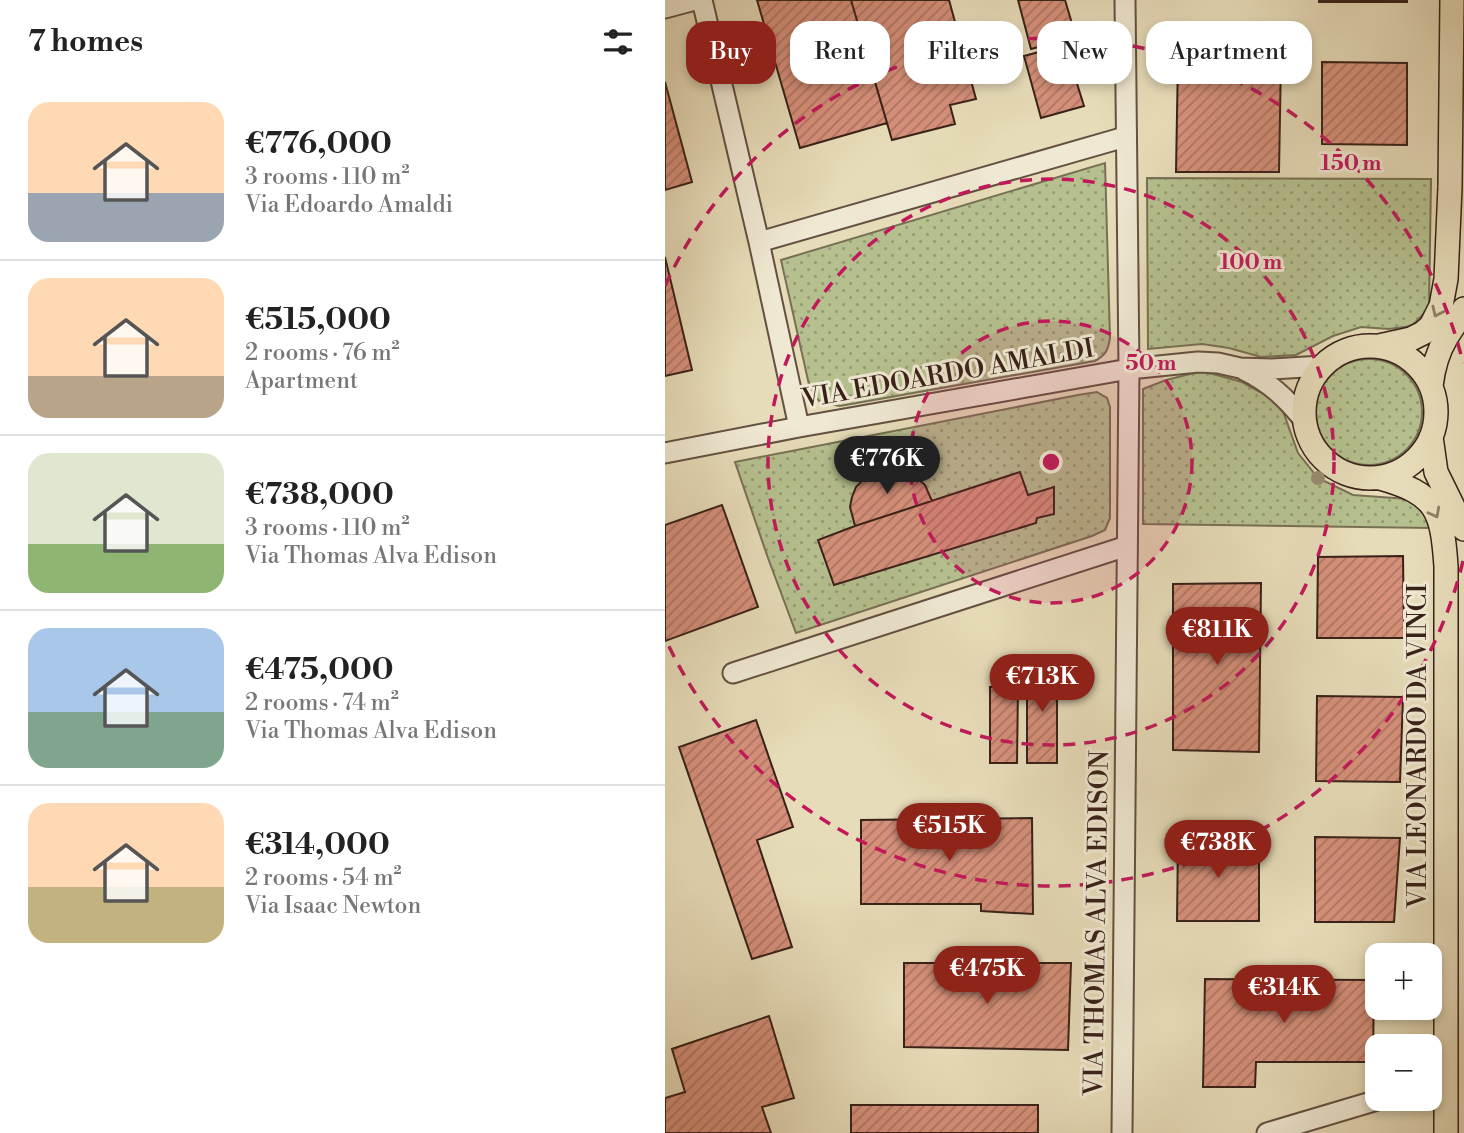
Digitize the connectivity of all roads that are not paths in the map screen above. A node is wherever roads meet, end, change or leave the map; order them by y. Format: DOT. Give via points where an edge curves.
graph roads {
  1 [pos="695,0"];
  2 [pos="702,0"];
  3 [pos="1125,0"];
  4 [pos="1452,0"];
  5 [pos="665,8"];
  6 [pos="1125,137"];
  7 [pos="759,242"];
  8 [pos="1464,309"];
  9 [pos="1376,346"];
  10 [pos="1322,366"];
  11 [pos="1240,368"];
  12 [pos="1129,369"];
  13 [pos="1431,386"];
  14 [pos="1303,419"];
  15 [pos="799,427"];
  16 [pos="1431,437"];
  17 [pos="665,453"];
  18 [pos="1380,478"];
  19 [pos="1464,528"];
  20 [pos="1127,546"];
  21 [pos="733,673"];
  22 [pos="1439,1034"];
  23 [pos="1365,1104"];
  24 [pos="1442,1108"];
  25 [pos="1122,1133"];
  26 [pos="1267,1133"];
  27 [pos="1446,1133"];
  1 -- 5 [label="street"];
  2 -- 7 [label="street"];
  3 -- 6 [label="street, VIA THOMAS ALVA EDISON"];
  4 -- 9 [label="main road, one-way" via="1450,187 1441,306 1423,333"];
  6 -- 7 [label="street"];
  6 -- 12 [label="street, VIA THOMAS ALVA EDISON"];
  7 -- 15 [label="street"];
  8 -- 13 [label="main road" via="1438,354"];
  9 -- 10 [label="main road" via="1347,350"];
  9 -- 13 [label="main road" via="1415,363"];
  10 -- 11 [label="street"];
  10 -- 14 [label="main road" via="1309,385"];
  11 -- 12 [label="street, VIA EDOARDO AMALDI" via="1198,362"];
  11 -- 14 [label="street" via="1271,385"];
  12 -- 15 [label="street, VIA EDOARDO AMALDI"];
  12 -- 20 [label="street, VIA THOMAS ALVA EDISON"];
  13 -- 16 [label="main road" via="1436,412"];
  14 -- 18 [label="main road" via="1311,444 1329,465 1353,476"];
  15 -- 17 [label="street, VIA EDOARDO AMALDI"];
  16 -- 18 [label="main road" via="1416,460"];
  16 -- 19 [label="main road" via="1436,472"];
  18 -- 22 [label="main road, VIA LEONARDO DA VINCI, one-way" via="1414,490 1430,502 1444,534"];
  20 -- 21 [label="street"];
  20 -- 25 [label="street, VIA THOMAS ALVA EDISON"];
  23 -- 26 [label="street"];
  24 -- 27 [label="main road, VIA LEONARDO DA VINCI"];
}
